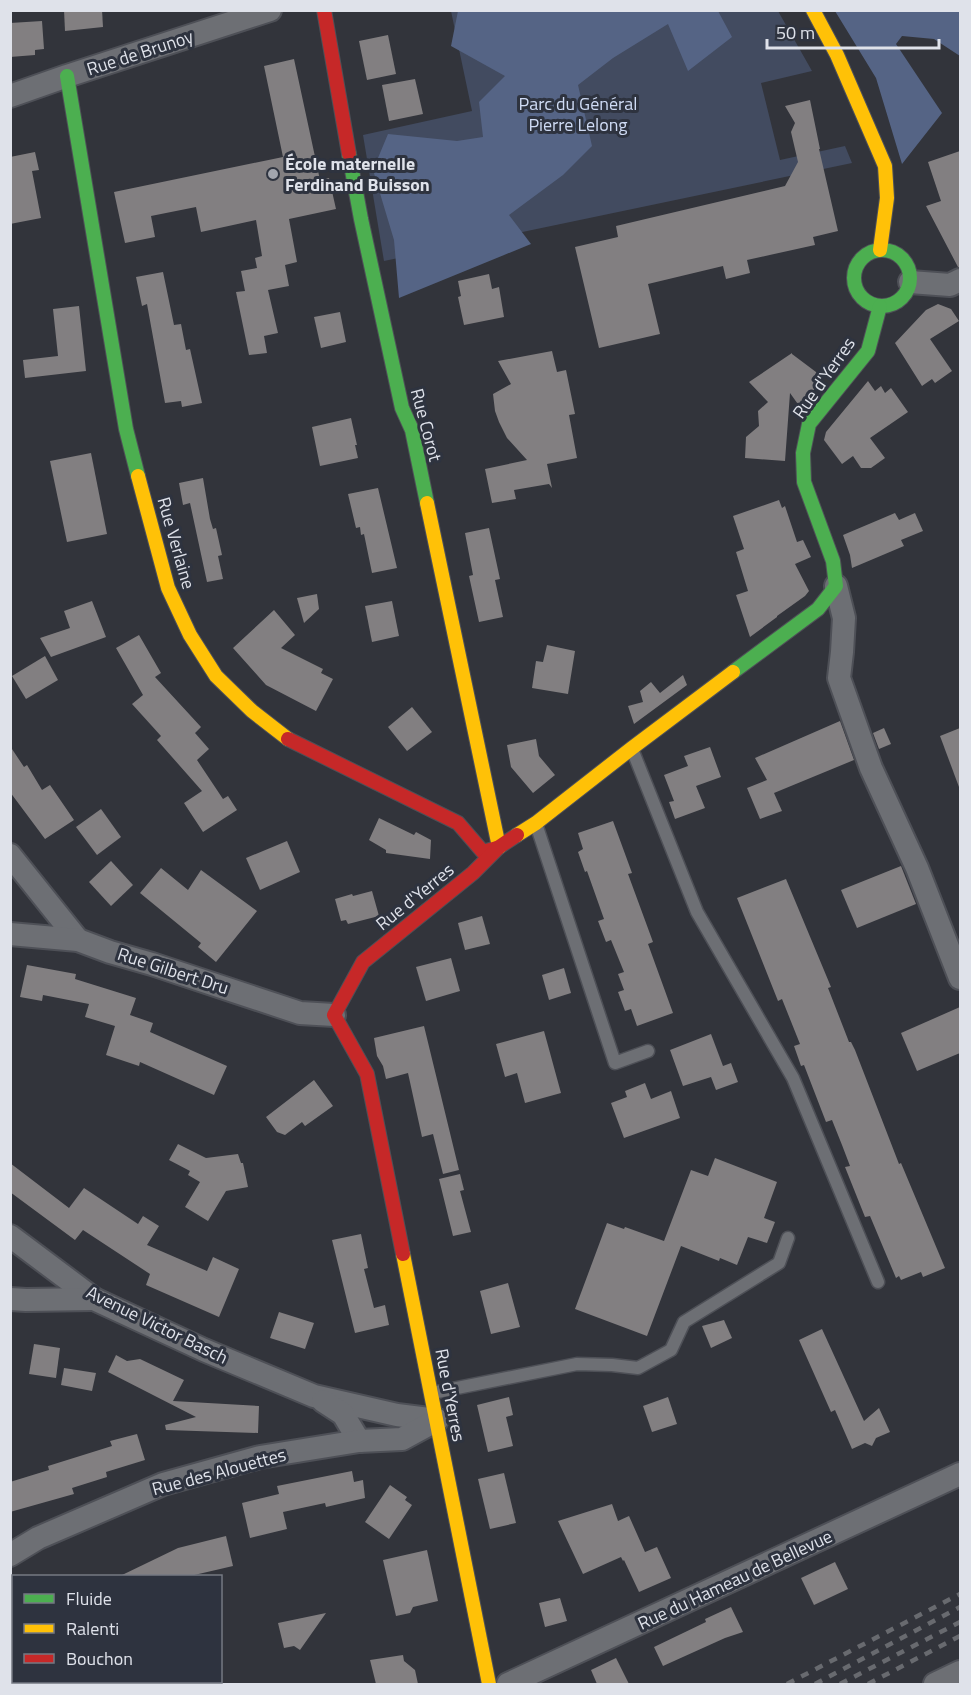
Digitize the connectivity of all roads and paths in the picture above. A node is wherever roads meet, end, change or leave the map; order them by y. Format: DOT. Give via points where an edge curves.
graph roads {
  1 [pos="270,10"];
  2 [pos="324,10"];
  3 [pos="813,10"];
  4 [pos="67,76"];
  5 [pos="10,96"];
  6 [pos="880,250"];
  7 [pos="910,282"];
  8 [pos="957,289"];
  9 [pos="880,306"];
  10 [pos="836,586"];
  11 [pos="632,748"];
  12 [pos="489,801"];
  13 [pos="458,823"];
  14 [pos="536,823"];
  15 [pos="499,847"];
  16 [pos="10,855"];
  17 [pos="10,934"];
  18 [pos="78,940"];
  19 [pos="960,978"];
  20 [pos="334,1015"];
  21 [pos="648,1051"];
  22 [pos="10,1236"];
  23 [pos="788,1238"];
  24 [pos="878,1282"];
  25 [pos="10,1299"];
  26 [pos="94,1299"];
  27 [pos="431,1393"];
  28 [pos="314,1396"];
  29 [pos="437,1420"];
  30 [pos="359,1441"];
  31 [pos="960,1474"];
  32 [pos="10,1555"];
  33 [pos="489,1684"];
  34 [pos="508,1684"];
  1 -- 4 [label="street, Rue de Brunoy"];
  2 -- 12 [label="street, Rue Corot" via="361,219 402,408 412,430"];
  3 -- 6 [label="street" via="885,166 888,205"];
  4 -- 5 [label="street, Rue de Brunoy"];
  4 -- 13 [label="street, Rue Verlaine" via="126,429 168,588 190,635 216,676 289,739"];
  6 -- 7 [label="street" via="903,259"];
  6 -- 9 [label="street" via="859,262 854,278 859,294"];
  7 -- 8 [label="street"];
  7 -- 9 [label="street" via="896,303"];
  9 -- 10 [label="street, Rue d'Yerres" via="868,351 809,424 803,453 804,483 834,561"];
  10 -- 11 [label="street, Rue d'Yerres" via="818,609"];
  10 -- 19 [label="street" via="844,618 839,678 872,768"];
  11 -- 14 [label="street, Rue d'Yerres"];
  11 -- 24 [label="lane" via="697,912 793,1078"];
  12 -- 13 [label="street" via="481,811"];
  12 -- 15 [label="street, Rue Corot"];
  13 -- 15 [label="street, Rue Verlaine" via="483,852"];
  14 -- 15 [label="street, Rue d'Yerres"];
  14 -- 21 [label="lane" via="615,1063"];
  15 -- 20 [label="street, Rue d'Yerres" via="473,873 363,962"];
  16 -- 18 [label="street"];
  17 -- 18 [label="street, Rue Gilbert Dru"];
  18 -- 20 [label="street, Rue Gilbert Dru" via="300,1013"];
  20 -- 27 [label="street, Rue d'Yerres" via="368,1074"];
  22 -- 26 [label="street, Avenue Victor Basch"];
  23 -- 27 [label="lane" via="779,1263 684,1322 671,1350 638,1368 578,1364"];
  25 -- 26 [label="street"];
  26 -- 28 [label="street, Avenue Victor Basch"];
  27 -- 29 [label="street, Rue d'Yerres"];
  28 -- 29 [label="street, Avenue Victor Basch"];
  28 -- 30 [label="street, Avenue Victor Basch" via="343,1414"];
  29 -- 30 [label="street, Rue des Alouettes" via="402,1439"];
  29 -- 33 [label="street, Rue d'Yerres"];
  30 -- 32 [label="street, Rue des Alouettes" via="260,1457 163,1484 38,1538"];
  31 -- 34 [label="street, Rue du Hameau de Bellevue"];
}
